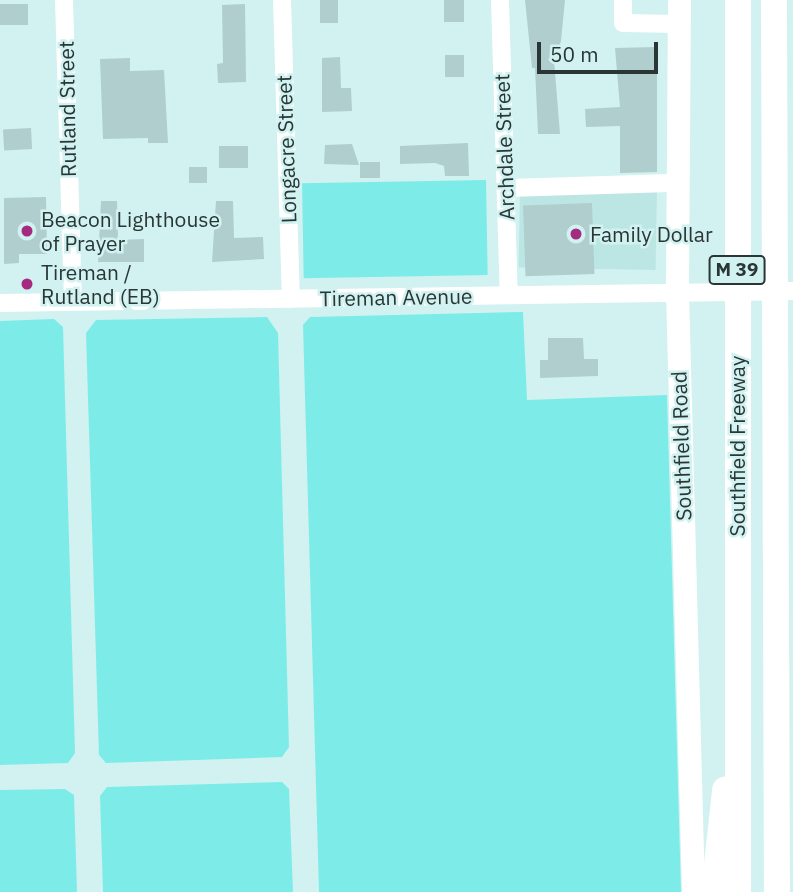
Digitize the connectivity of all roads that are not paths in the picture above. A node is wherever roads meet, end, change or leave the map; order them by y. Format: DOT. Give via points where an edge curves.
graph roads {
  1 [pos="64,0"];
  2 [pos="282,0"];
  3 [pos="500,0"];
  4 [pos="623,0"];
  5 [pos="679,0"];
  6 [pos="738,0"];
  7 [pos="774,0"];
  8 [pos="679,24"];
  9 [pos="677,183"];
  10 [pos="505,188"];
  11 [pos="793,291"];
  12 [pos="677,292"];
  13 [pos="509,295"];
  14 [pos="291,299"];
  15 [pos="73,302"];
  16 [pos="0,303"];
  17 [pos="736,730"];
  18 [pos="778,730"];
  19 [pos="793,880"];
  20 [pos="693,892"];
  21 [pos="714,892"];
  22 [pos="738,892"];
  23 [pos="777,892"];
  1 -- 15 [label="street, Rutland Street"];
  2 -- 14 [label="street, Longacre Street"];
  3 -- 10 [label="street, Archdale Street"];
  4 -- 8 [label="street" via="623,23"];
  5 -- 8 [label="main road, Southfield Road"];
  6 -- 17 [label="highway, Southfield Freeway / M 39"];
  7 -- 18 [label="highway, Southfield Freeway / M 39"];
  8 -- 9 [label="main road, Southfield Road"];
  9 -- 10 [label="street"];
  9 -- 12 [label="main road, Southfield Road"];
  10 -- 13 [label="street, Archdale Street"];
  11 -- 12 [label="street, Tireman Avenue"];
  12 -- 13 [label="street, Tireman Avenue"];
  12 -- 20 [label="main road, Southfield Road"];
  13 -- 14 [label="street, Tireman Avenue"];
  14 -- 15 [label="street, Tireman Avenue"];
  15 -- 16 [label="street, Tireman Avenue"];
  17 -- 21 [label="highway" via="717,838"];
  17 -- 22 [label="highway, Southfield Freeway / M 39"];
  18 -- 19 [label="highway"];
  18 -- 23 [label="highway, Southfield Freeway / M 39"];
}
